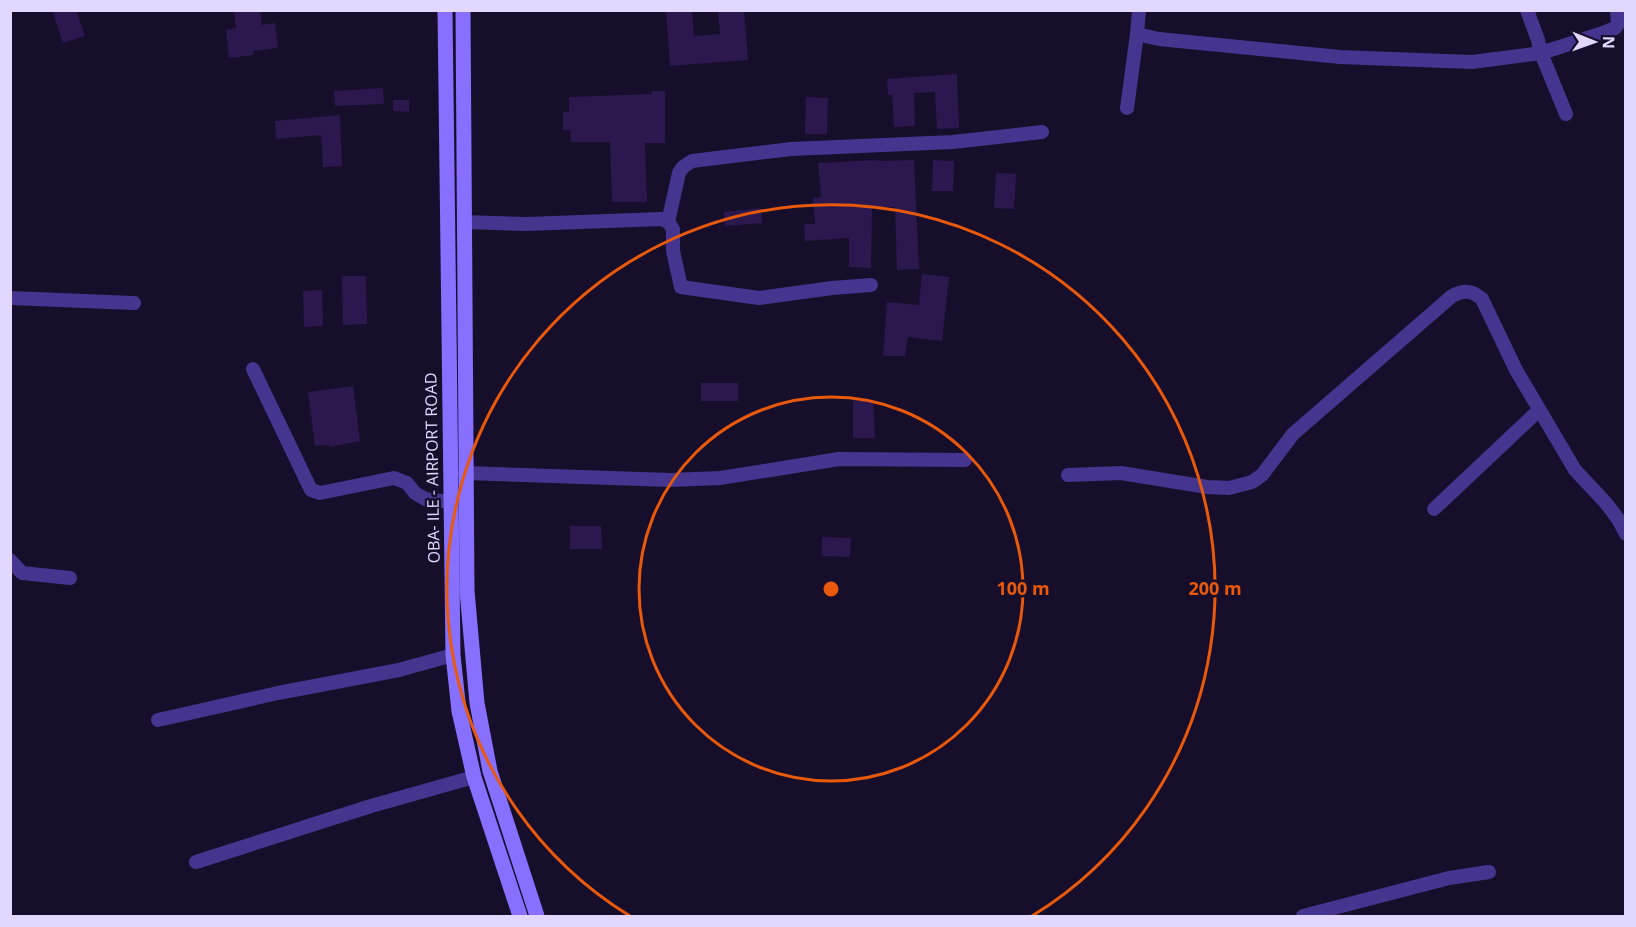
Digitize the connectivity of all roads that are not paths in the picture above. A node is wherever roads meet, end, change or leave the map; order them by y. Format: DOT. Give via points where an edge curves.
graph roads {
  1 [pos="1139,10"];
  2 [pos="1527,10"];
  3 [pos="1617,10"];
  4 [pos="463,15"];
  5 [pos="445,16"];
  6 [pos="1137,34"];
  7 [pos="1541,53"];
  8 [pos="1127,108"];
  9 [pos="1566,114"];
  10 [pos="1042,132"];
  11 [pos="464,222"];
  12 [pos="668,222"];
  13 [pos="871,285"];
  14 [pos="10,298"];
  15 [pos="135,303"];
  16 [pos="253,369"];
  17 [pos="1539,410"];
  18 [pos="965,460"];
  19 [pos="465,473"];
  20 [pos="1068,475"];
  21 [pos="450,502"];
  22 [pos="1434,509"];
  23 [pos="1626,534"];
  24 [pos="10,560"];
  25 [pos="70,578"];
  26 [pos="453,655"];
  27 [pos="158,720"];
  28 [pos="474,777"];
  29 [pos="196,862"];
  30 [pos="1489,872"];
  31 [pos="520,916"];
  32 [pos="537,916"];
  33 [pos="1303,916"];
  1 -- 6 [label="street"];
  2 -- 7 [label="street"];
  3 -- 7 [label="street" via="1615,28"];
  4 -- 5 [label="main road"];
  4 -- 11 [label="main road, OBA- ILE - AIRPORT ROAD"];
  5 -- 21 [label="main road, OBA- ILE - AIRPORT ROAD"];
  6 -- 7 [label="street" via="1372,59 1472,62"];
  6 -- 8 [label="street"];
  7 -- 9 [label="street"];
  10 -- 12 [label="street" via="953,142 791,149 692,161 679,173"];
  11 -- 12 [label="street"];
  11 -- 19 [label="main road, OBA- ILE - AIRPORT ROAD"];
  12 -- 13 [label="street" via="673,229 673,251 681,287 759,298"];
  14 -- 15 [label="street"];
  16 -- 21 [label="street" via="311,490 320,493 394,478 407,483 424,499"];
  17 -- 20 [label="street" via="1482,299 1468,291 1452,296 1343,390 1299,429 1262,475 1251,482 1229,488 1121,473"];
  17 -- 22 [label="street"];
  17 -- 23 [label="street" via="1575,470 1606,503"];
  18 -- 19 [label="street" via="839,459 720,478 670,480"];
  19 -- 32 [label="main road, OBA- ILE - AIRPORT ROAD" via="467,591 477,703 490,771"];
  21 -- 26 [label="main road, OBA- ILE - AIRPORT ROAD"];
  24 -- 25 [label="street" via="21,573"];
  26 -- 27 [label="street" via="399,670"];
  26 -- 28 [label="main road, OBA- ILE - AIRPORT ROAD" via="459,711"];
  28 -- 29 [label="street"];
  28 -- 31 [label="main road, OBA- ILE - AIRPORT ROAD"];
  30 -- 33 [label="street" via="1449,878"];
}
